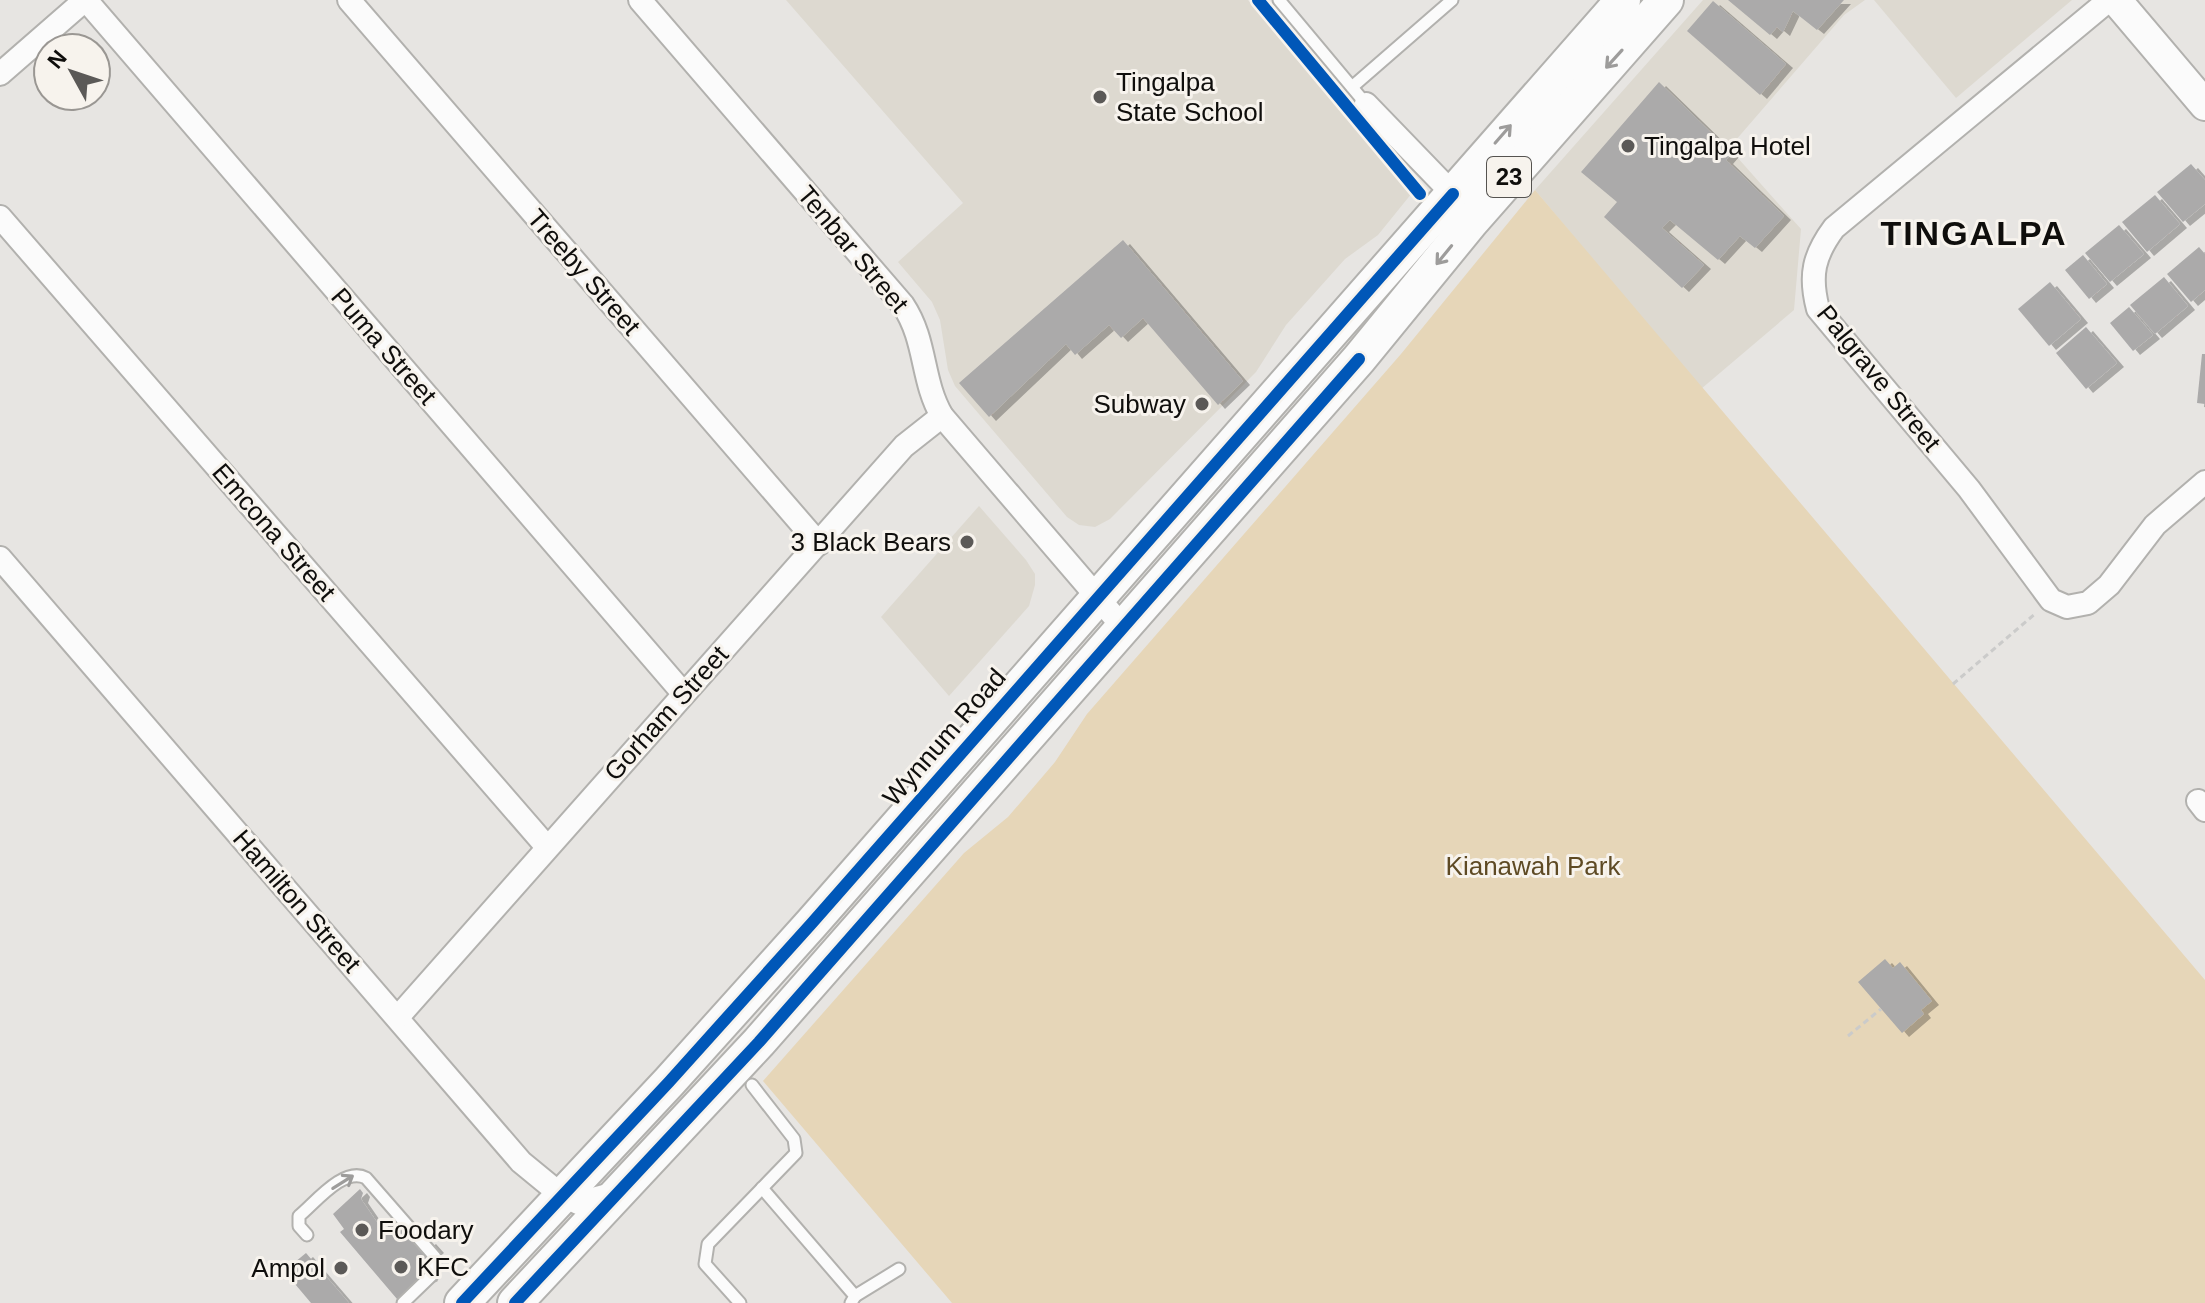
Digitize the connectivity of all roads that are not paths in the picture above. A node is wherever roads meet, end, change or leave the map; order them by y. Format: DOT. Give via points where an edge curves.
graph roads {
  1 [pos="85,0"];
  2 [pos="349,0"];
  3 [pos="640,0"];
  4 [pos="1279,0"];
  5 [pos="1452,0"];
  6 [pos="1666,0"];
  7 [pos="2109,0"];
  8 [pos="2116,0"];
  9 [pos="1613,8"];
  10 [pos="0,74"];
  11 [pos="1359,96"];
  12 [pos="2205,105"];
  13 [pos="1453,194"];
  14 [pos="0,217"];
  15 [pos="942,416"];
  16 [pos="2205,482"];
  17 [pos="819,544"];
  18 [pos="0,558"];
  19 [pos="1096,596"];
  20 [pos="1123,627"];
  21 [pos="683,693"];
  22 [pos="547,847"];
  23 [pos="812,923"];
  24 [pos="859,926"];
  25 [pos="398,1017"];
  26 [pos="752,1085"];
  27 [pos="762,1188"];
  28 [pos="616,1193"];
  29 [pos="560,1194"];
  30 [pos="307,1235"];
  31 [pos="899,1269"];
  32 [pos="853,1300"];
  33 [pos="403,1303"];
  34 [pos="462,1303"];
  35 [pos="515,1303"];
  36 [pos="740,1303"];
  1 -- 10 [label="street"];
  1 -- 21 [label="street, Puma Street"];
  2 -- 17 [label="street, Treeby Street"];
  3 -- 15 [label="street, Tenbar Street" via="903,305 918,331 929,387"];
  4 -- 11 [label="lane"];
  5 -- 11 [label="lane"];
  6 -- 20 [label="main road, 23, one-way"];
  7 -- 16 [label="street, Palgrave Street" via="1834,228 1817,251 1811,283 1818,309 1969,489 2051,600 2067,607 2088,603 2109,585 2155,525"];
  8 -- 12 [label="main road"];
  13 -- 9 [label="main road, Wynnum Road / 23, one-way"];
  11 -- 13 [label="street"];
  13 -- 19 [label="main road, Wynnum Road / 23"];
  14 -- 22 [label="street, Emcona Street"];
  15 -- 17 [label="street, Gorham Street" via="904,446"];
  15 -- 19 [label="street, Tenbar Street"];
  17 -- 21 [label="street, Gorham Street"];
  18 -- 25 [label="street, Hamilton Street"];
  19 -- 20 [label="street, Tenbar Street"];
  19 -- 23 [label="main road, Wynnum Road / 23"];
  20 -- 24 [label="main road, 23"];
  21 -- 22 [label="street, Gorham Street"];
  22 -- 25 [label="street, Gorham Street"];
  23 -- 24 [label="main road" via="845,914"];
  23 -- 29 [label="main road, Wynnum Road / 23"];
  24 -- 28 [label="main road, 23" via="709,1097"];
  25 -- 29 [label="street, Hamilton Street" via="521,1162"];
  26 -- 27 [label="lane" via="794,1139 796,1153"];
  27 -- 32 [label="lane"];
  27 -- 36 [label="lane" via="708,1244 705,1264"];
  28 -- 29 [label="street" via="578,1203"];
  28 -- 35 [label="main road, 23"];
  29 -- 34 [label="main road, Wynnum Road / 23"];
  30 -- 33 [label="lane, one-way" via="299,1216 346,1177 366,1178 435,1257 434,1273"];
  31 -- 32 [label="lane"];
}
